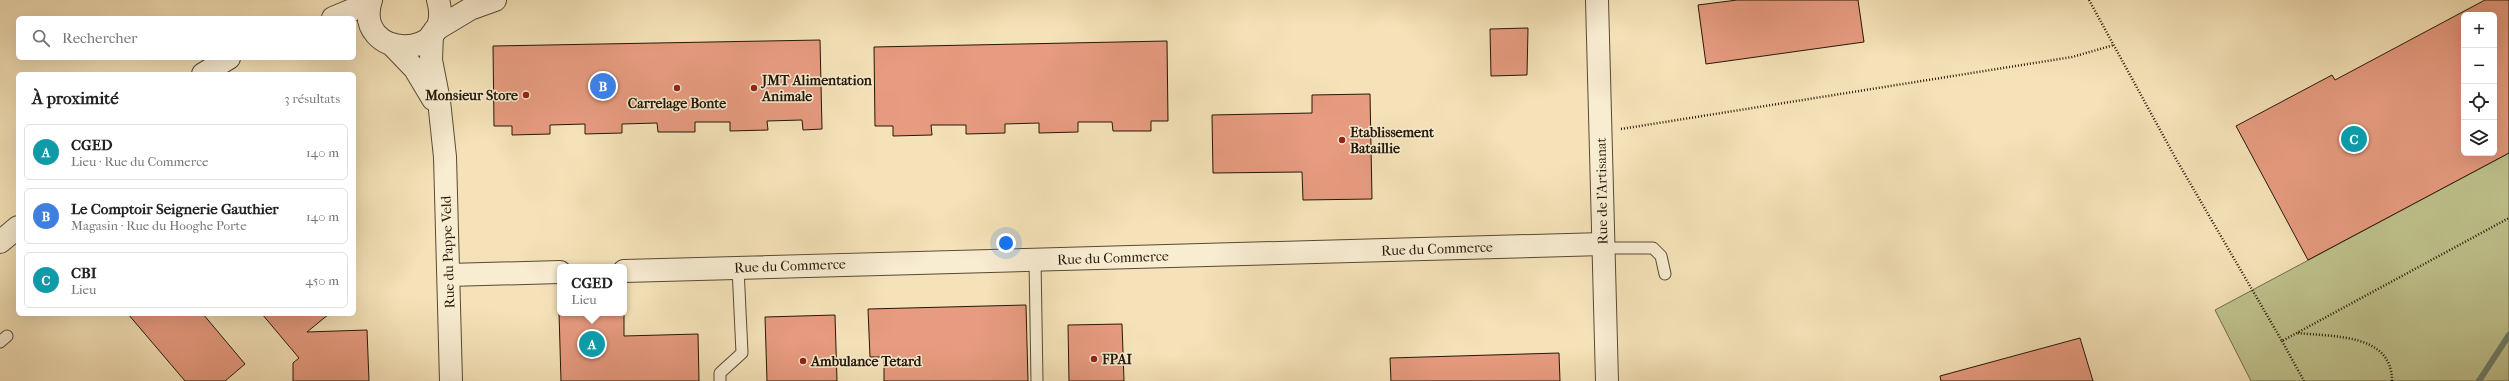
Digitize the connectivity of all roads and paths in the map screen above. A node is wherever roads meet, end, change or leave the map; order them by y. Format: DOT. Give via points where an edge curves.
graph roads {
  1 [pos="370,0"];
  2 [pos="438,0"];
  3 [pos="495,0"];
  4 [pos="1597,0"];
  5 [pos="2089,0"];
  6 [pos="338,16"];
  7 [pos="356,32"];
  8 [pos="434,32"];
  9 [pos="385,40"];
  10 [pos="2114,45"];
  11 [pos="226,60"];
  12 [pos="206,72"];
  13 [pos="441,123"];
  14 [pos="1600,133"];
  15 [pos="2509,218"];
  16 [pos="16,229"];
  17 [pos="0,242"];
  18 [pos="1603,246"];
  19 [pos="1034,260"];
  20 [pos="738,268"];
  21 [pos="627,271"];
  22 [pos="557,272"];
  23 [pos="1665,274"];
  24 [pos="449,276"];
  25 [pos="2298,333"];
  26 [pos="2282,342"];
  27 [pos="452,381"];
  28 [pos="720,381"];
  29 [pos="1037,381"];
  30 [pos="1607,381"];
  31 [pos="2304,381"];
  32 [pos="2392,381"];
  1 -- 6 [label="street"];
  1 -- 9 [label="street" via="370,20"];
  2 -- 8 [label="street, Rue du Pappe Veld" via="440,14"];
  3 -- 8 [label="street" via="470,9"];
  4 -- 14 [label="street, Rue de l'Artisanat"];
  5 -- 10 [label="path"];
  7 -- 9 [label="street"];
  8 -- 9 [label="street" via="425,41 413,46"];
  8 -- 13 [label="street, Rue du Pappe Veld" via="431,60"];
  9 -- 13 [label="street, Rue du Pappe Veld" via="410,62 425,83"];
  10 -- 14 [label="path" via="2072,57"];
  10 -- 26 [label="path" via="2176,159"];
  11 -- 12 [label="street"];
  13 -- 24 [label="street, Rue du Pappe Veld" via="445,157"];
  14 -- 18 [label="street, Rue de l'Artisanat"];
  15 -- 25 [label="path"];
  16 -- 17 [label="street"];
  18 -- 19 [label="street, Rue du Commerce"];
  18 -- 23 [label="lane" via="1653,248 1661,256"];
  18 -- 30 [label="street, Rue de l'Artisanat"];
  19 -- 20 [label="street, Rue du Commerce"];
  19 -- 29 [label="lane"];
  20 -- 21 [label="street, Rue du Commerce"];
  20 -- 28 [label="lane" via="742,353 720,374"];
  22 -- 24 [label="street"];
  24 -- 27 [label="street, Rue du Pappe Veld"];
  25 -- 26 [label="path"];
  25 -- 32 [label="path" via="2354,339 2372,344 2387,358"];
  26 -- 31 [label="path"];
}
